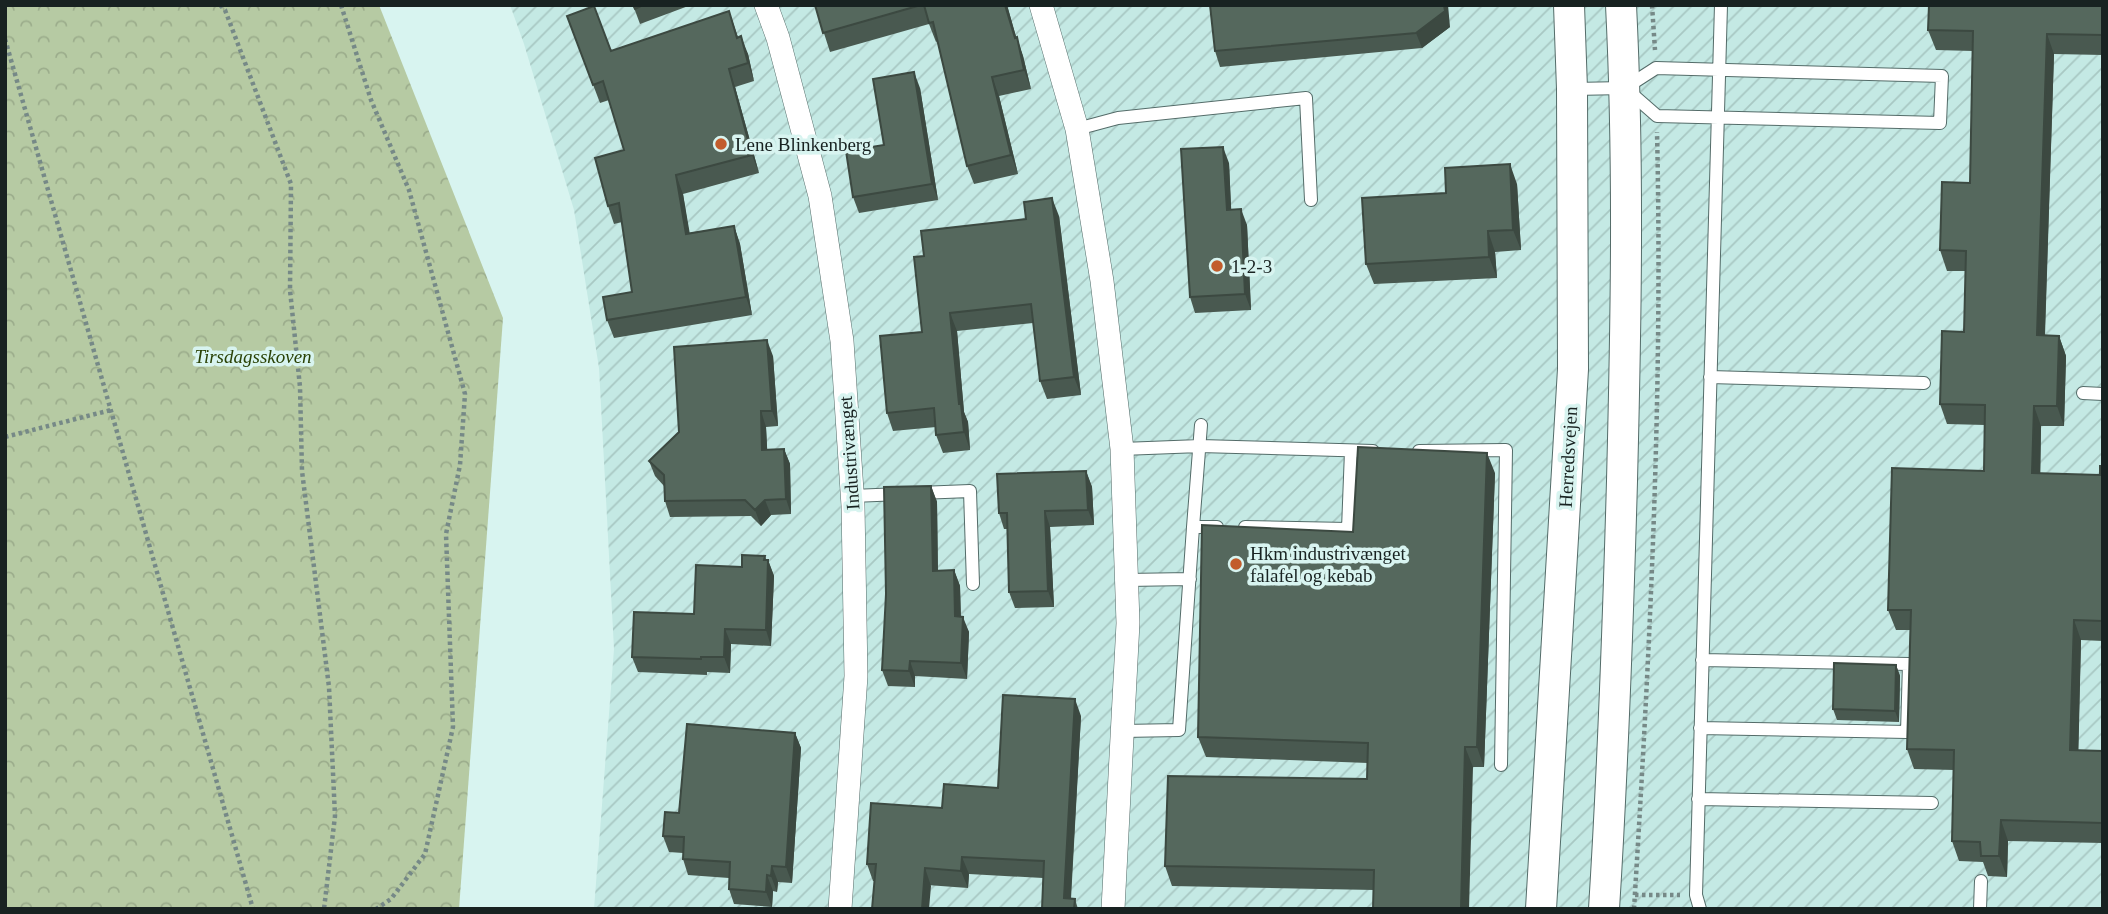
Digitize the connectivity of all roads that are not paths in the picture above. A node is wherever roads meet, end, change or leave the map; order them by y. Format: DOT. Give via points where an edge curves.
graph roads {
  1 [pos="766,5"];
  2 [pos="1041,5"];
  3 [pos="1569,5"];
  4 [pos="1621,5"];
  5 [pos="1721,5"];
  6 [pos="1719,70"];
  7 [pos="1625,88"];
  8 [pos="1573,89"];
  9 [pos="1718,117"];
  10 [pos="1077,129"];
  11 [pos="1311,200"];
  12 [pos="1710,377"];
  13 [pos="1924,383"];
  14 [pos="2083,393"];
  15 [pos="2103,394"];
  16 [pos="1201,425"];
  17 [pos="1200,446"];
  18 [pos="1122,449"];
  19 [pos="1351,451"];
  20 [pos="852,496"];
  21 [pos="1193,527"];
  22 [pos="1189,579"];
  23 [pos="1126,580"];
  24 [pos="973,584"];
  25 [pos="1702,660"];
  26 [pos="1700,728"];
  27 [pos="1122,732"];
  28 [pos="1501,765"];
  29 [pos="1698,799"];
  30 [pos="1932,803"];
  31 [pos="1982,881"];
  32 [pos="840,909"];
  33 [pos="1113,909"];
  34 [pos="1541,909"];
  35 [pos="1604,909"];
  36 [pos="1700,909"];
  37 [pos="1980,909"];
  1 -- 20 [label="street, Industrivænget" via="820,196 841,332"];
  2 -- 10 [label="street"];
  3 -- 8 [label="street, Herredsvejen"];
  4 -- 7 [label="street"];
  5 -- 6 [label="lane"];
  6 -- 7 [label="lane" via="1656,68"];
  6 -- 9 [label="lane"];
  6 -- 9 [label="lane" via="1942,76 1940,123"];
  7 -- 8 [label="lane"];
  7 -- 9 [label="lane" via="1657,116"];
  7 -- 35 [label="street" via="1625,347 1615,733"];
  8 -- 34 [label="street, Herredsvejen" via="1573,369"];
  9 -- 12 [label="lane"];
  10 -- 11 [label="lane" via="1118,118 1306,98"];
  10 -- 18 [label="street" via="1102,281"];
  12 -- 13 [label="lane"];
  12 -- 25 [label="lane"];
  14 -- 15 [label="lane"];
  16 -- 17 [label="lane"];
  17 -- 18 [label="lane"];
  17 -- 19 [label="lane"];
  17 -- 21 [label="lane"];
  18 -- 23 [label="street"];
  19 -- 21 [label="lane" via="1348,529"];
  19 -- 28 [label="lane" via="1506,450"];
  20 -- 24 [label="lane" via="970,491"];
  20 -- 32 [label="street, Industrivænget" via="856,676"];
  21 -- 22 [label="lane"];
  22 -- 23 [label="lane"];
  22 -- 27 [label="lane" via="1179,730"];
  23 -- 27 [label="street"];
  25 -- 26 [label="lane"];
  25 -- 26 [label="lane" via="1909,664 1907,732"];
  26 -- 29 [label="lane"];
  27 -- 33 [label="street"];
  29 -- 30 [label="lane"];
  29 -- 36 [label="lane" via="1696,895"];
  31 -- 37 [label="lane"];
}
